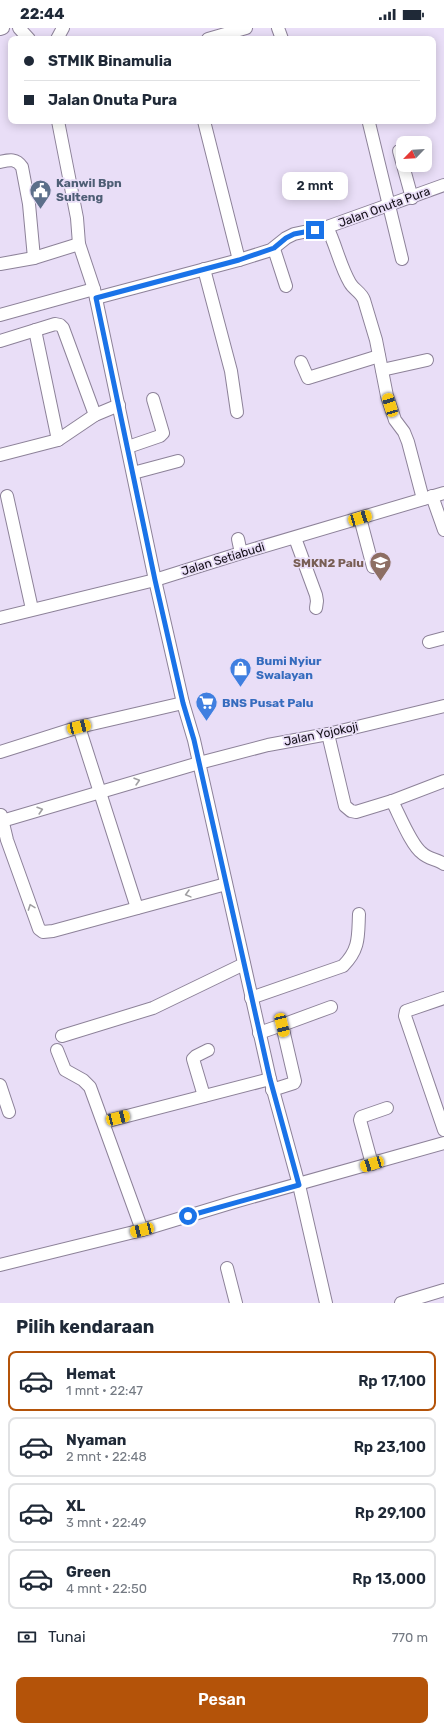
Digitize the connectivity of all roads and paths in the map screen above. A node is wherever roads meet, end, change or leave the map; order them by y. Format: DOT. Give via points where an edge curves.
graph roads {
  1 [pos="4,28"];
  2 [pos="19,28"];
  3 [pos="246,28"];
  4 [pos="0,29"];
  5 [pos="26,36"];
  6 [pos="218,36"];
  7 [pos="62,124"];
  8 [pos="205,124"];
  9 [pos="369,124"];
  10 [pos="0,162"];
  11 [pos="405,172"];
  12 [pos="444,185"];
  13 [pos="412,198"];
  14 [pos="389,206"];
  15 [pos="327,227"];
  16 [pos="79,244"];
  17 [pos="274,248"];
  18 [pos="34,258"];
  19 [pos="402,259"];
  20 [pos="239,260"];
  21 [pos="0,264"];
  22 [pos="204,269"];
  23 [pos="286,286"];
  24 [pos="95,293"];
  25 [pos="0,315"];
  26 [pos="35,330"];
  27 [pos="0,341"];
  28 [pos="379,356"];
  29 [pos="427,360"];
  30 [pos="301,362"];
  31 [pos="382,370"];
  32 [pos="153,399"];
  33 [pos="119,405"];
  34 [pos="238,412"];
  35 [pos="95,414"];
  36 [pos="58,440"];
  37 [pos="128,447"];
  38 [pos="0,456"];
  39 [pos="178,461"];
  40 [pos="133,473"];
  41 [pos="7,496"];
  42 [pos="433,496"];
  43 [pos="360,518"];
  44 [pos="444,530"];
  45 [pos="295,538"];
  46 [pos="238,539"];
  47 [pos="241,553"];
  48 [pos="373,567"];
  49 [pos="155,580"];
  50 [pos="316,608"];
  51 [pos="32,609"];
  52 [pos="0,618"];
  53 [pos="444,638"];
  54 [pos="429,642"];
  55 [pos="183,703"];
  56 [pos="444,706"];
  57 [pos="79,727"];
  58 [pos="328,734"];
  59 [pos="0,752"];
  60 [pos="199,763"];
  61 [pos="444,781"];
  62 [pos="100,792"];
  63 [pos="392,801"];
  64 [pos="1,817"];
  65 [pos="444,864"];
  66 [pos="226,884"];
  67 [pos="137,908"];
  68 [pos="359,914"];
  69 [pos="244,964"];
  70 [pos="251,998"];
  71 [pos="444,998"];
  72 [pos="331,1007"];
  73 [pos="282,1025"];
  74 [pos="259,1033"];
  75 [pos="62,1036"];
  76 [pos="57,1050"];
  77 [pos="208,1050"];
  78 [pos="0,1085"];
  79 [pos="271,1085"];
  80 [pos="204,1096"];
  81 [pos="387,1108"];
  82 [pos="9,1112"];
  83 [pos="104,1122"];
  84 [pos="444,1130"];
  85 [pos="444,1143"];
  86 [pos="372,1164"];
  87 [pos="299,1185"];
  88 [pos="142,1230"];
  89 [pos="0,1265"];
  90 [pos="227,1268"];
  91 [pos="444,1290"];
  92 [pos="236,1303"];
  93 [pos="326,1303"];
  94 [pos="400,1303"];
  1 -- 4 [label="street"];
  2 -- 5 [label="street"];
  3 -- 6 [label="street"];
  7 -- 16 [label="street"];
  8 -- 20 [label="street"];
  9 -- 14 [label="street"];
  10 -- 18 [label="street" via="15,160 22,167 29,204"];
  11 -- 13 [label="street"];
  12 -- 13 [label="street, Jalan Onuta Pura"];
  13 -- 14 [label="street, Jalan Onuta Pura"];
  14 -- 15 [label="street, Jalan Onuta Pura"];
  14 -- 19 [label="street"];
  15 -- 17 [label="street, Jalan Onuta Pura" via="294,234"];
  15 -- 28 [label="street" via="349,280 361,294"];
  16 -- 18 [label="street"];
  16 -- 24 [label="street"];
  17 -- 20 [label="street, Jalan Onuta Pura"];
  17 -- 23 [label="street"];
  18 -- 21 [label="street"];
  20 -- 22 [label="street, Jalan Onuta Pura"];
  22 -- 24 [label="street, Jalan Onuta Pura"];
  22 -- 34 [label="street" via="231,371"];
  24 -- 25 [label="street, Jalan Onuta Pura"];
  24 -- 33 [label="street"];
  26 -- 27 [label="street"];
  26 -- 35 [label="street" via="55,324 64,328"];
  26 -- 36 [label="street"];
  28 -- 30 [label="street" via="308,378"];
  28 -- 31 [label="street"];
  29 -- 31 [label="street"];
  31 -- 42 [label="street" via="393,415 404,432"];
  32 -- 37 [label="street" via="163,433"];
  33 -- 35 [label="street"];
  33 -- 37 [label="street"];
  35 -- 36 [label="street"];
  36 -- 38 [label="street"];
  37 -- 40 [label="street"];
  39 -- 40 [label="street"];
  40 -- 49 [label="street"];
  41 -- 51 [label="street"];
  42 -- 43 [label="street, Jalan Setiabudi"];
  42 -- 44 [label="street"];
  43 -- 45 [label="street, Jalan Setiabudi"];
  43 -- 48 [label="street"];
  45 -- 47 [label="street, Jalan Setiabudi"];
  45 -- 50 [label="street" via="316,595"];
  46 -- 47 [label="street"];
  47 -- 49 [label="street, Jalan Setiabudi"];
  49 -- 51 [label="street, Jalan Setiabudi"];
  49 -- 55 [label="street"];
  51 -- 52 [label="street, Jalan Setiabudi"];
  53 -- 54 [label="street"];
  55 -- 57 [label="street"];
  55 -- 60 [label="street"];
  56 -- 58 [label="street, Jalan Yojokoji"];
  57 -- 59 [label="street"];
  57 -- 62 [label="street"];
  58 -- 60 [label="street, Jalan Yojokoji" via="268,745"];
  58 -- 63 [label="street" via="345,806 351,812 356,812"];
  62 -- 60 [label="street, Jalan Yojokoji, one-way"];
  60 -- 66 [label="street"];
  61 -- 63 [label="street"];
  64 -- 62 [label="street, Jalan Yojokoji, one-way"];
  62 -- 67 [label="street"];
  63 -- 65 [label="street" via="416,849"];
  67 -- 64 [label="street, one-way" via="43,932 39,929"];
  66 -- 67 [label="street, one-way"];
  66 -- 69 [label="street"];
  68 -- 70 [label="street" via="357,945 343,966"];
  69 -- 70 [label="street"];
  69 -- 75 [label="street" via="153,1008"];
  70 -- 74 [label="street"];
  71 -- 84 [label="street" via="406,1011 405,1016"];
  72 -- 73 [label="street"];
  73 -- 74 [label="street"];
  73 -- 79 [label="street" via="295,1081"];
  74 -- 79 [label="street"];
  76 -- 83 [label="street" via="64,1070 83,1080 90,1087"];
  77 -- 80 [label="street" via="193,1059"];
  78 -- 82 [label="street"];
  79 -- 80 [label="street"];
  79 -- 87 [label="street"];
  80 -- 83 [label="street"];
  81 -- 86 [label="street" via="361,1117 360,1120"];
  83 -- 88 [label="street"];
  85 -- 86 [label="street"];
  86 -- 87 [label="street"];
  87 -- 88 [label="street"];
  87 -- 93 [label="street"];
  88 -- 89 [label="street"];
  90 -- 92 [label="street"];
  91 -- 94 [label="street"];
}
